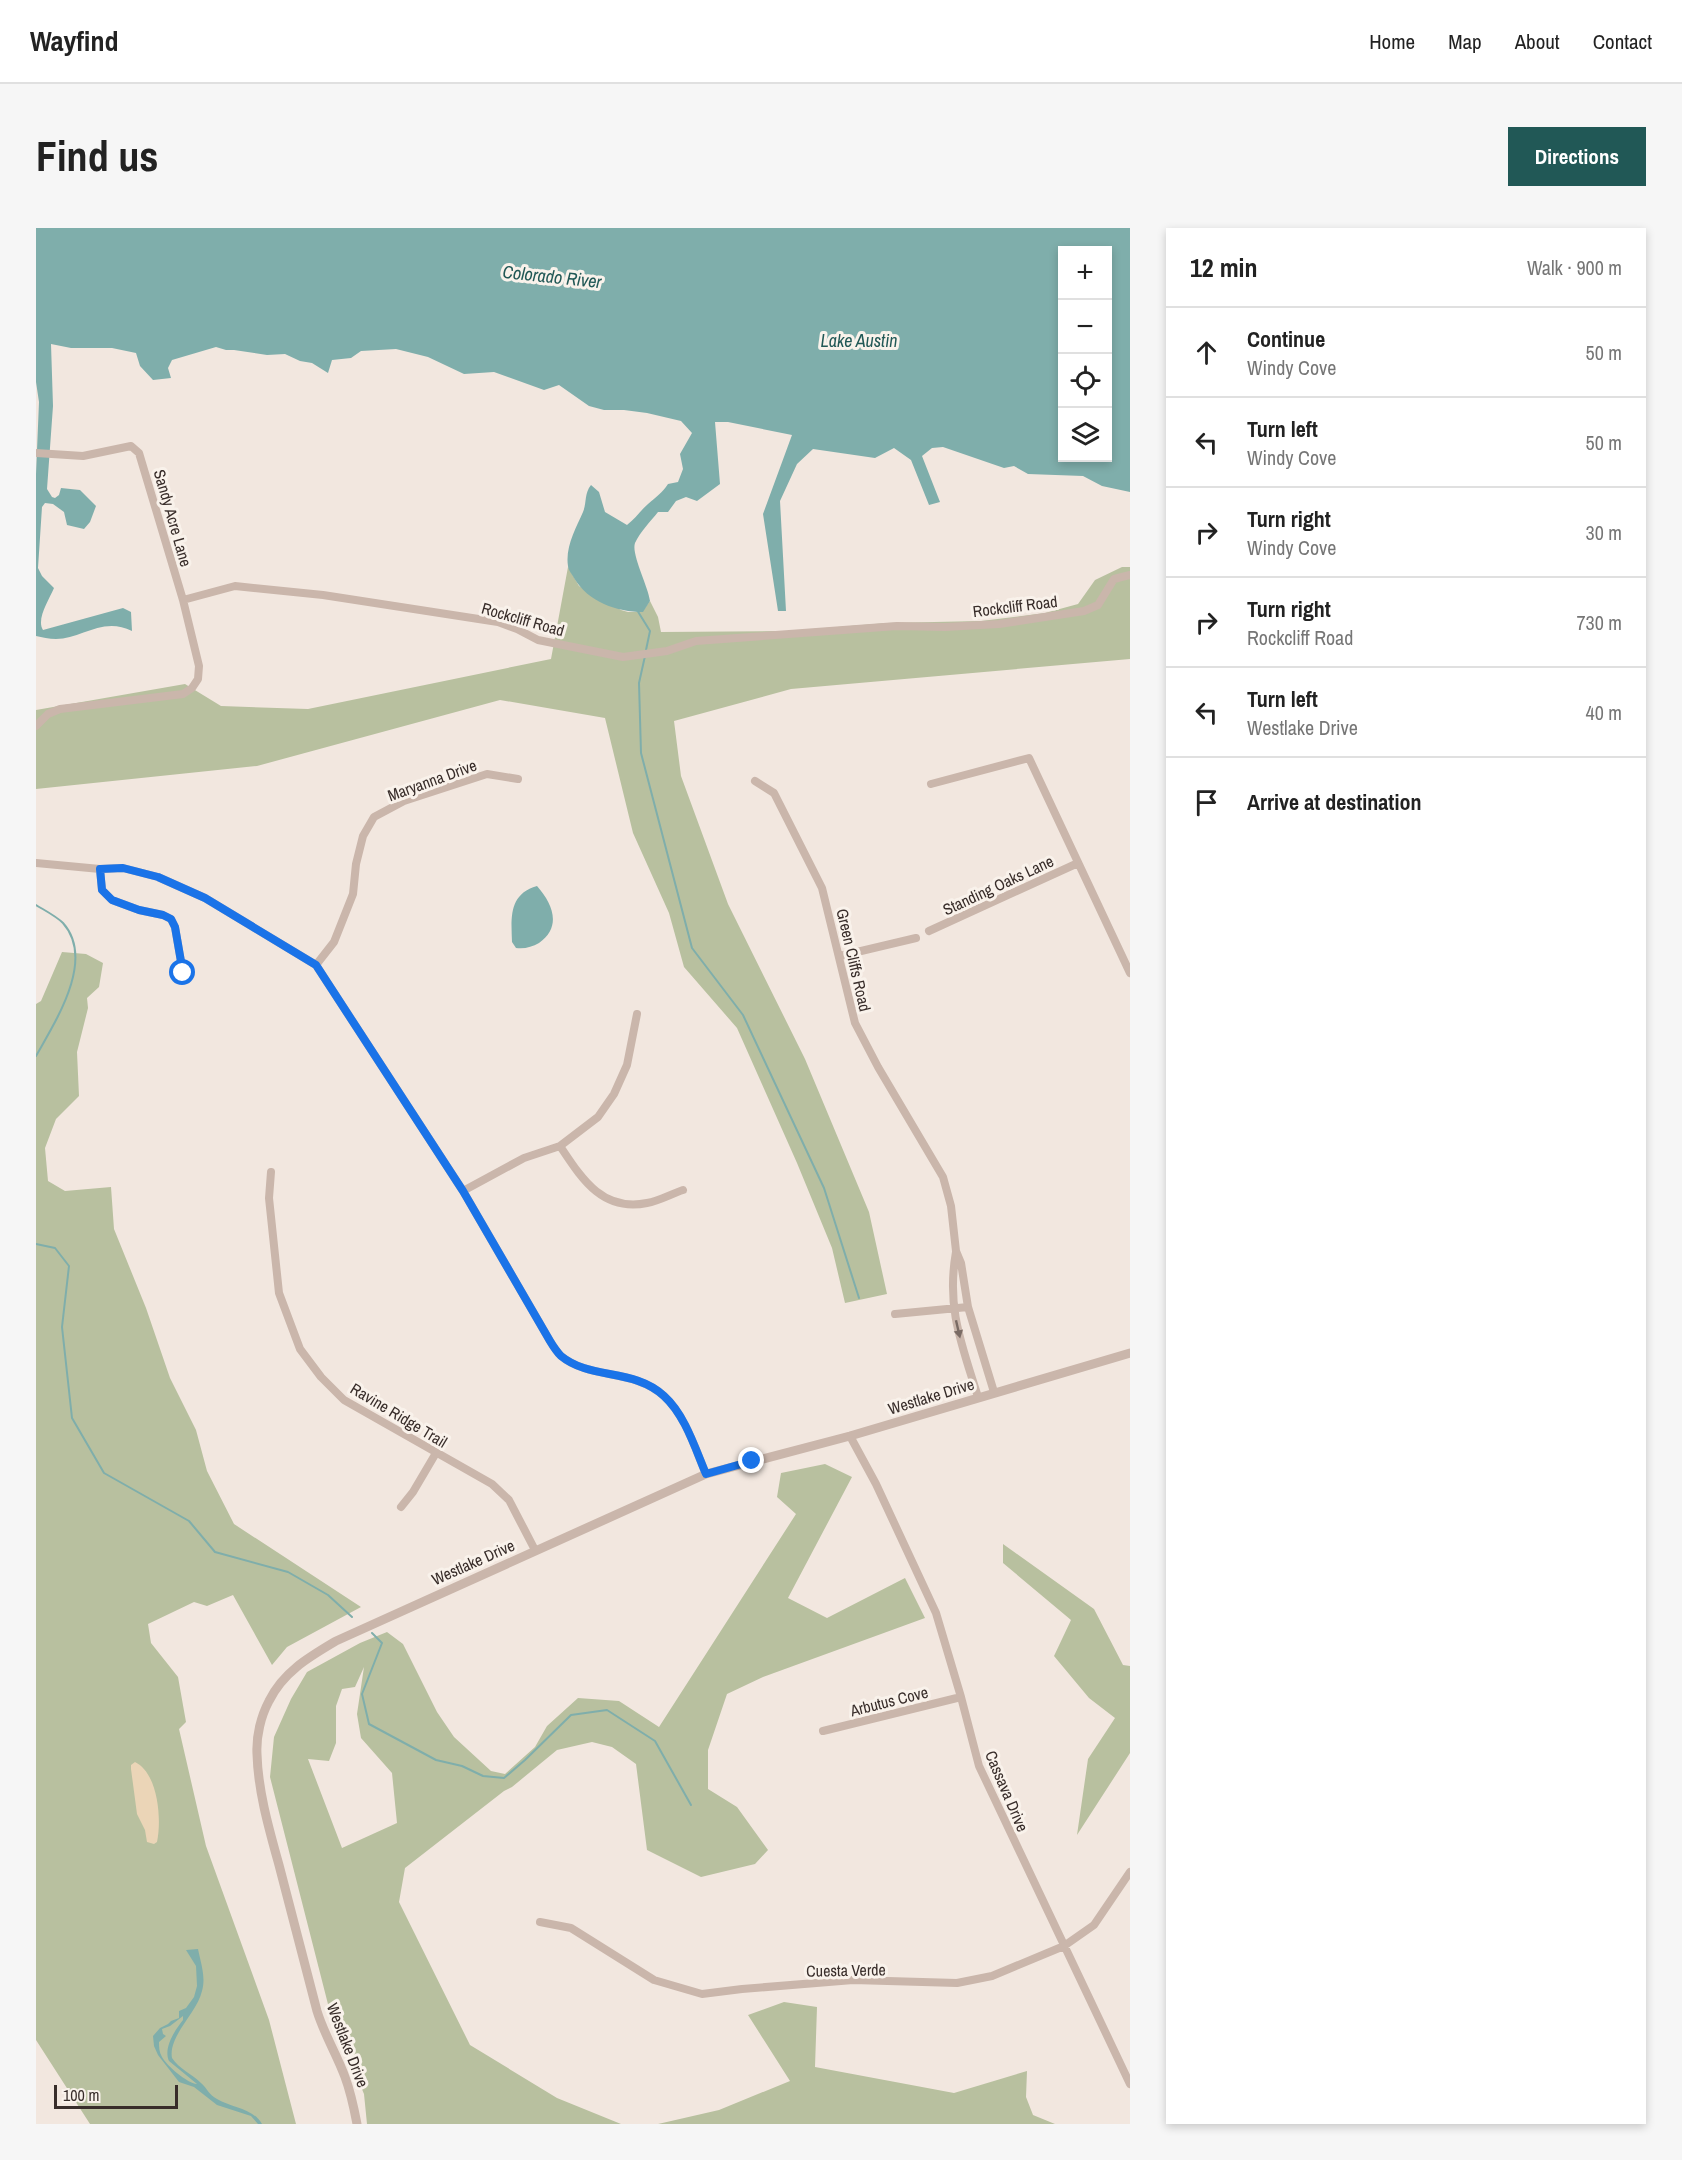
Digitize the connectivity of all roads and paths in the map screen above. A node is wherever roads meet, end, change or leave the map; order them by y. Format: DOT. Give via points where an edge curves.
graph roads {
  1 [pos="36,453"];
  2 [pos="1130,574"];
  3 [pos="183,600"];
  4 [pos="36,726"];
  5 [pos="518,779"];
  6 [pos="755,781"];
  7 [pos="931,784"];
  8 [pos="36,863"];
  9 [pos="1078,863"];
  10 [pos="100,869"];
  11 [pos="929,932"];
  12 [pos="916,938"];
  13 [pos="840,956"];
  14 [pos="316,965"];
  15 [pos="183,973"];
  16 [pos="1130,974"];
  17 [pos="637,1014"];
  18 [pos="560,1146"];
  19 [pos="271,1172"];
  20 [pos="683,1190"];
  21 [pos="463,1191"];
  22 [pos="956,1251"];
  23 [pos="968,1307"];
  24 [pos="954,1308"];
  25 [pos="895,1314"];
  26 [pos="1130,1353"];
  27 [pos="994,1392"];
  28 [pos="978,1398"];
  29 [pos="850,1436"];
  30 [pos="436,1453"];
  31 [pos="706,1474"];
  32 [pos="401,1508"];
  33 [pos="535,1550"];
  34 [pos="961,1697"];
  35 [pos="823,1731"];
  36 [pos="1130,1872"];
  37 [pos="540,1923"];
  38 [pos="1064,1946"];
  39 [pos="1130,2084"];
  40 [pos="357,2124"];
  1 -- 3 [label="street, Sandy Acre Lane" via="83,456 131,446 139,453"];
  2 -- 3 [label="street, Rockcliff Road" via="1114,579 1098,605 1084,611 999,624 897,626 696,641 667,651 623,657 538,640 498,622 323,596 235,586"];
  3 -- 4 [label="street" via="199,666 192,688 183,694 60,709"];
  5 -- 14 [label="street, Maryanna Drive" via="487,774 404,801 374,817 363,836 353,894 334,942"];
  6 -- 13 [label="street, Green Cliffs Road" via="774,793 822,888"];
  7 -- 9 [label="street" via="1029,758"];
  8 -- 10 [label="street"];
  9 -- 11 [label="street, Standing Oaks Lane"];
  9 -- 16 [label="street"];
  10 -- 14 [label="street" via="123,868 158,877 205,898"];
  10 -- 15 [label="street" via="102,890 112,900 171,919"];
  12 -- 13 [label="street"];
  13 -- 22 [label="street, Green Cliffs Road" via="855,1023 943,1177"];
  14 -- 21 [label="street"];
  17 -- 18 [label="street" via="627,1065 614,1094 598,1117"];
  18 -- 20 [label="street" via="597,1194 620,1203 647,1203"];
  18 -- 21 [label="street" via="524,1158"];
  19 -- 30 [label="street, Ravine Ridge Trail" via="269,1198 279,1293 300,1349 344,1400"];
  21 -- 31 [label="street" via="561,1356 585,1369 629,1376 664,1396 691,1437"];
  22 -- 23 [label="street, Green Cliffs Road"];
  22 -- 24 [label="street, Green Cliffs Road" via="952,1273"];
  23 -- 24 [label="street"];
  23 -- 27 [label="street, Green Cliffs Road"];
  24 -- 25 [label="street"];
  24 -- 28 [label="street, Green Cliffs Road, one-way"];
  26 -- 27 [label="street, Westlake Drive"];
  27 -- 28 [label="street, Westlake Drive"];
  28 -- 29 [label="street, Westlake Drive"];
  29 -- 31 [label="street, Westlake Drive"];
  29 -- 34 [label="street, Cassava Drive" via="936,1613"];
  30 -- 32 [label="street"];
  30 -- 33 [label="street, Ravine Ridge Trail" via="492,1484 509,1500"];
  31 -- 33 [label="street, Westlake Drive"];
  33 -- 40 [label="street, Westlake Drive" via="336,1641 303,1660 274,1692 259,1729 259,1780 271,1835 321,2024 345,2075"];
  34 -- 35 [label="street, Arbutus Cove"];
  34 -- 38 [label="street, Cassava Drive" via="979,1766"];
  36 -- 38 [label="street, Cuesta Verde" via="1094,1925"];
  37 -- 38 [label="street, Cuesta Verde" via="571,1928 654,1980 702,1994 853,1980 957,1983 992,1976"];
  38 -- 39 [label="street, Cassava Drive"];
}
